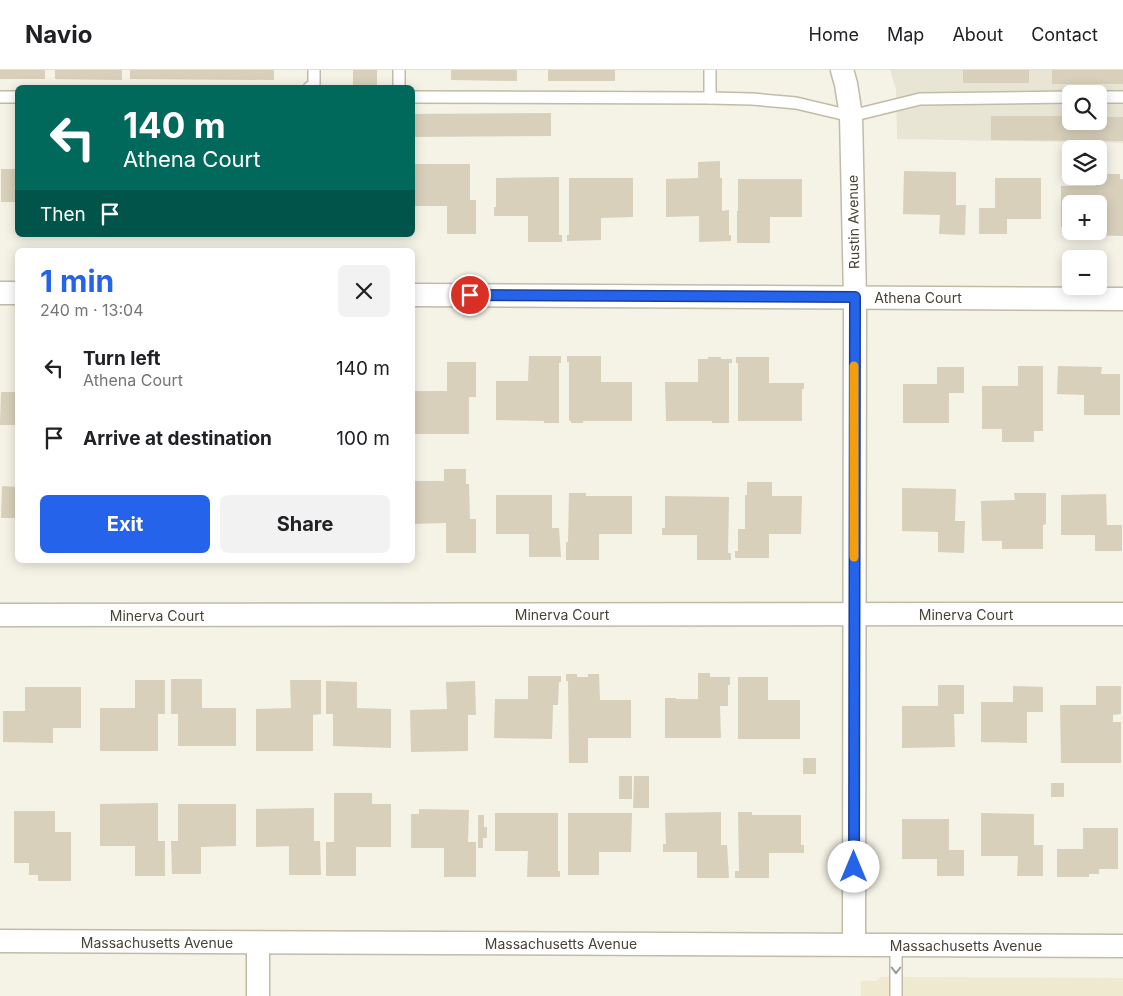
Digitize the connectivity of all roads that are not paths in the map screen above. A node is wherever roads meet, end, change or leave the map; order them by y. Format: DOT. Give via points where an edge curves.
graph roads {
  1 [pos="314,70"];
  2 [pos="399,70"];
  3 [pos="710,70"];
  4 [pos="842,70"];
  5 [pos="313,85"];
  6 [pos="399,85"];
  7 [pos="0,97"];
  8 [pos="15,97"];
  9 [pos="415,97"];
  10 [pos="1062,97"];
  11 [pos="1107,97"];
  12 [pos="1123,97"];
  13 [pos="710,98"];
  14 [pos="851,116"];
  15 [pos="0,293"];
  16 [pos="15,293"];
  17 [pos="415,295"];
  18 [pos="855,297"];
  19 [pos="1123,299"];
  20 [pos="854,614"];
  21 [pos="1123,614"];
  22 [pos="0,615"];
  23 [pos="0,941"];
  24 [pos="258,943"];
  25 [pos="854,944"];
  26 [pos="896,945"];
  27 [pos="1123,946"];
  28 [pos="258,996"];
  29 [pos="896,996"];
  1 -- 5 [label="lane"];
  2 -- 6 [label="lane"];
  3 -- 13 [label="lane"];
  4 -- 14 [label="street, Rustin Avenue"];
  7 -- 8 [label="lane"];
  9 -- 13 [label="lane"];
  10 -- 14 [label="lane" via="920,99"];
  11 -- 12 [label="lane"];
  13 -- 14 [label="lane" via="796,103"];
  14 -- 18 [label="street, Rustin Avenue"];
  15 -- 16 [label="street"];
  17 -- 18 [label="street, Athena Court"];
  18 -- 19 [label="street, Athena Court"];
  18 -- 20 [label="street, Rustin Avenue"];
  20 -- 21 [label="street, Minerva Court"];
  20 -- 22 [label="street, Minerva Court"];
  20 -- 25 [label="street, Rustin Avenue"];
  23 -- 24 [label="street, Massachusetts Avenue"];
  24 -- 25 [label="street, Massachusetts Avenue"];
  24 -- 28 [label="street"];
  25 -- 26 [label="street, Massachusetts Avenue"];
  26 -- 27 [label="street, Massachusetts Avenue"];
  26 -- 29 [label="lane, one-way"];
}
